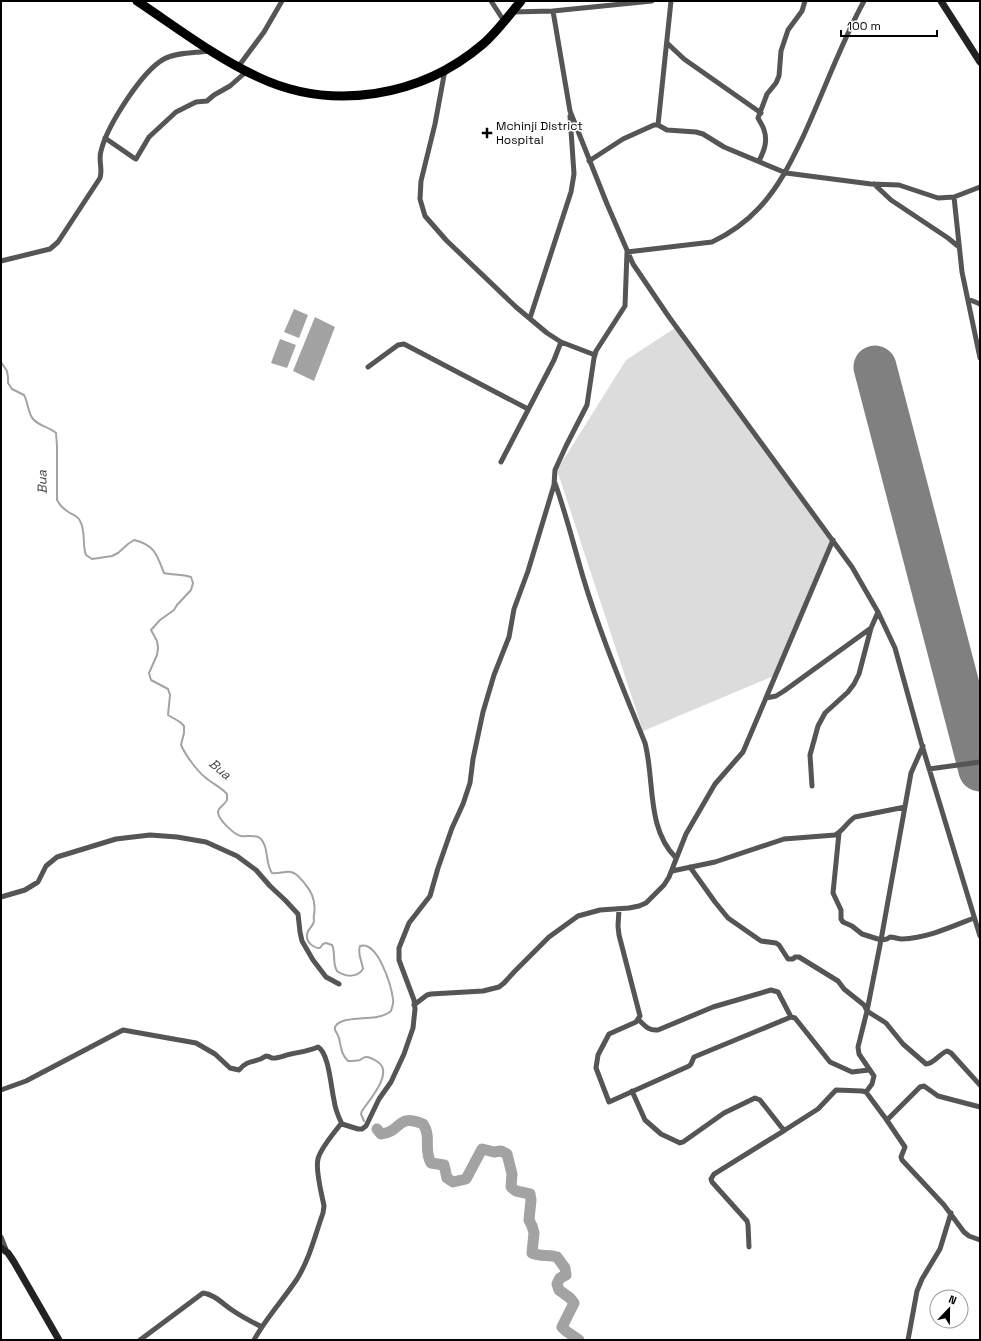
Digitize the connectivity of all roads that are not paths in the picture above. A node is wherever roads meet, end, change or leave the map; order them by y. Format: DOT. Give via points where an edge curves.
graph roads {
  1 [pos="282,1"];
  2 [pos="491,1"];
  3 [pos="521,1"];
  4 [pos="652,1"];
  5 [pos="671,1"];
  6 [pos="805,1"];
  7 [pos="864,1"];
  8 [pos="941,1"];
  9 [pos="142,2"];
  10 [pos="552,11"];
  11 [pos="511,12"];
  12 [pos="504,21"];
  13 [pos="666,42"];
  14 [pos="212,51"];
  15 [pos="980,62"];
  16 [pos="243,69"];
  17 [pos="445,70"];
  18 [pos="570,111"];
  19 [pos="761,112"];
  20 [pos="658,125"];
  21 [pos="105,138"];
  22 [pos="589,161"];
  23 [pos="759,161"];
  24 [pos="786,173"];
  25 [pos="874,184"];
  26 [pos="980,187"];
  27 [pos="954,197"];
  28 [pos="959,247"];
  29 [pos="627,252"];
  30 [pos="1,260"];
  31 [pos="968,299"];
  32 [pos="980,304"];
  33 [pos="530,318"];
  34 [pos="562,342"];
  35 [pos="595,355"];
  36 [pos="980,358"];
  37 [pos="368,367"];
  38 [pos="528,408"];
  39 [pos="501,462"];
  40 [pos="554,482"];
  41 [pos="833,540"];
  42 [pos="878,612"];
  43 [pos="871,628"];
  44 [pos="766,698"];
  45 [pos="922,746"];
  46 [pos="980,762"];
  47 [pos="929,769"];
  48 [pos="812,786"];
  49 [pos="905,808"];
  50 [pos="840,833"];
  51 [pos="676,858"];
  52 [pos="690,867"];
  53 [pos="672,871"];
  54 [pos="1,897"];
  55 [pos="619,909"];
  56 [pos="974,918"];
  57 [pos="980,935"];
  58 [pos="881,940"];
  59 [pos="339,984"];
  60 [pos="414,1005"];
  61 [pos="867,1011"];
  62 [pos="791,1017"];
  63 [pos="639,1020"];
  64 [pos="869,1070"];
  65 [pos="980,1085"];
  66 [pos="1,1090"];
  67 [pos="632,1091"];
  68 [pos="866,1092"];
  69 [pos="980,1107"];
  70 [pos="886,1119"];
  71 [pos="342,1124"];
  72 [pos="785,1130"];
  73 [pos="951,1213"];
  74 [pos="1,1237"];
  75 [pos="980,1240"];
  76 [pos="749,1247"];
  77 [pos="1,1248"];
  78 [pos="8,1253"];
  79 [pos="262,1327"];
  80 [pos="59,1340"];
  81 [pos="140,1340"];
  82 [pos="254,1340"];
  83 [pos="908,1340"];
  1 -- 16 [label="street"];
  2 -- 12 [label="street"];
  3 -- 11 [label="highway"];
  4 -- 10 [label="street"];
  5 -- 13 [label="street"];
  6 -- 19 [label="street" via="802,11 788,30 781,51 779,76 767,94"];
  7 -- 24 [label="street" via="849,29"];
  8 -- 15 [label="street"];
  9 -- 14 [label="highway"];
  10 -- 11 [label="street"];
  10 -- 18 [label="street"];
  11 -- 12 [label="highway"];
  12 -- 17 [label="highway" via="471,54"];
  13 -- 19 [label="street" via="684,59"];
  13 -- 20 [label="street"];
  14 -- 16 [label="highway"];
  14 -- 21 [label="street" via="178,55 160,62 127,100"];
  16 -- 17 [label="highway" via="295,90 335,96 374,94 416,84"];
  16 -- 21 [label="street" via="230,86 207,102 196,102 176,112 149,137 136,159"];
  17 -- 33 [label="street" via="421,181 420,199 425,216 446,240"];
  18 -- 22 [label="street"];
  18 -- 33 [label="street" via="574,174 571,192"];
  19 -- 23 [label="street" via="759,120 765,131 766,140"];
  20 -- 22 [label="street" via="623,139"];
  20 -- 23 [label="street" via="667,130 702,134 724,147"];
  21 -- 30 [label="street" via="100,152 102,174 58,242 50,249"];
  22 -- 29 [label="street"];
  23 -- 24 [label="street"];
  24 -- 25 [label="street"];
  24 -- 29 [label="street" via="751,216 712,242"];
  25 -- 27 [label="street" via="899,185 938,198"];
  25 -- 28 [label="street" via="891,200"];
  26 -- 27 [label="street"];
  27 -- 28 [label="street"];
  28 -- 31 [label="street"];
  29 -- 35 [label="street" via="625,306"];
  29 -- 41 [label="street" via="669,317"];
  31 -- 32 [label="street"];
  31 -- 36 [label="street"];
  33 -- 34 [label="street"];
  34 -- 35 [label="street"];
  34 -- 38 [label="street"];
  35 -- 40 [label="street" via="587,405 555,470"];
  37 -- 38 [label="street" via="398,345 404,344"];
  38 -- 39 [label="street"];
  40 -- 51 [label="street" via="597,620 645,743 652,799 660,830 665,843"];
  40 -- 60 [label="street" via="528,571 517,599 509,637 483,712 470,783 430,896 409,923 399,948 399,960"];
  41 -- 42 [label="street"];
  41 -- 44 [label="street"];
  42 -- 43 [label="street"];
  42 -- 45 [label="street" via="895,648"];
  43 -- 44 [label="street" via="784,691"];
  43 -- 48 [label="street" via="854,684 825,714 818,726 810,755"];
  44 -- 51 [label="street" via="743,752 715,784 686,834"];
  45 -- 47 [label="street"];
  45 -- 49 [label="street" via="912,768"];
  46 -- 47 [label="street"];
  47 -- 56 [label="street"];
  49 -- 50 [label="street" via="855,817"];
  49 -- 58 [label="street"];
  50 -- 52 [label="street" via="784,839 715,862"];
  50 -- 58 [label="street" via="833,893 841,910 842,922 862,934"];
  51 -- 53 [label="street"];
  52 -- 53 [label="street"];
  52 -- 61 [label="street" via="728,918 740,928 761,942 776,943 788,959 799,957 838,981 864,1005"];
  53 -- 55 [label="street" via="646,903"];
  54 -- 59 [label="street" via="24,890 38,882 46,866 57,857 116,839 150,835 206,842 237,856 256,870 285,900 298,914 302,942 313,960 326,977"];
  55 -- 60 [label="street" via="600,910 578,916 549,937 499,987 483,991 430,994"];
  55 -- 63 [label="street" via="619,934 640,1014"];
  56 -- 57 [label="street"];
  56 -- 58 [label="street" via="929,935 900,939 890,937"];
  58 -- 61 [label="street"];
  60 -- 71 [label="street" via="412,1028 404,1054 366,1126 358,1129"];
  61 -- 64 [label="street" via="858,1047 859,1054"];
  61 -- 65 [label="street" via="886,1023 903,1044 926,1064 947,1051"];
  62 -- 63 [label="street" via="778,992 771,990 713,1007 658,1030 647,1028"];
  62 -- 64 [label="street" via="795,1018 830,1062 852,1072"];
  62 -- 67 [label="street" via="694,1057 689,1066"];
  63 -- 67 [label="street" via="609,1034 596,1064 609,1102"];
  64 -- 68 [label="street" via="874,1080"];
  66 -- 71 [label="street" via="26,1081 123,1030 196,1043 216,1054 230,1068 237,1070 248,1062 258,1061 266,1056 284,1057 318,1047 326,1059 335,1104"];
  67 -- 72 [label="street" via="645,1120 661,1134 680,1143 724,1114 755,1098 760,1100"];
  68 -- 70 [label="street"];
  68 -- 72 [label="street" via="836,1090 818,1109"];
  69 -- 70 [label="street" via="938,1096 922,1086"];
  70 -- 73 [label="street" via="905,1147 901,1159"];
  71 -- 79 [label="street" via="318,1159 324,1212 310,1253 297,1278"];
  72 -- 76 [label="street" via="714,1174 711,1179 747,1221"];
  73 -- 75 [label="street" via="968,1236"];
  73 -- 83 [label="street" via="940,1249 917,1291"];
  74 -- 78 [label="street"];
  77 -- 78 [label="street"];
  78 -- 80 [label="street"];
  79 -- 81 [label="street" via="211,1295 203,1293"];
  79 -- 82 [label="street"];
}
